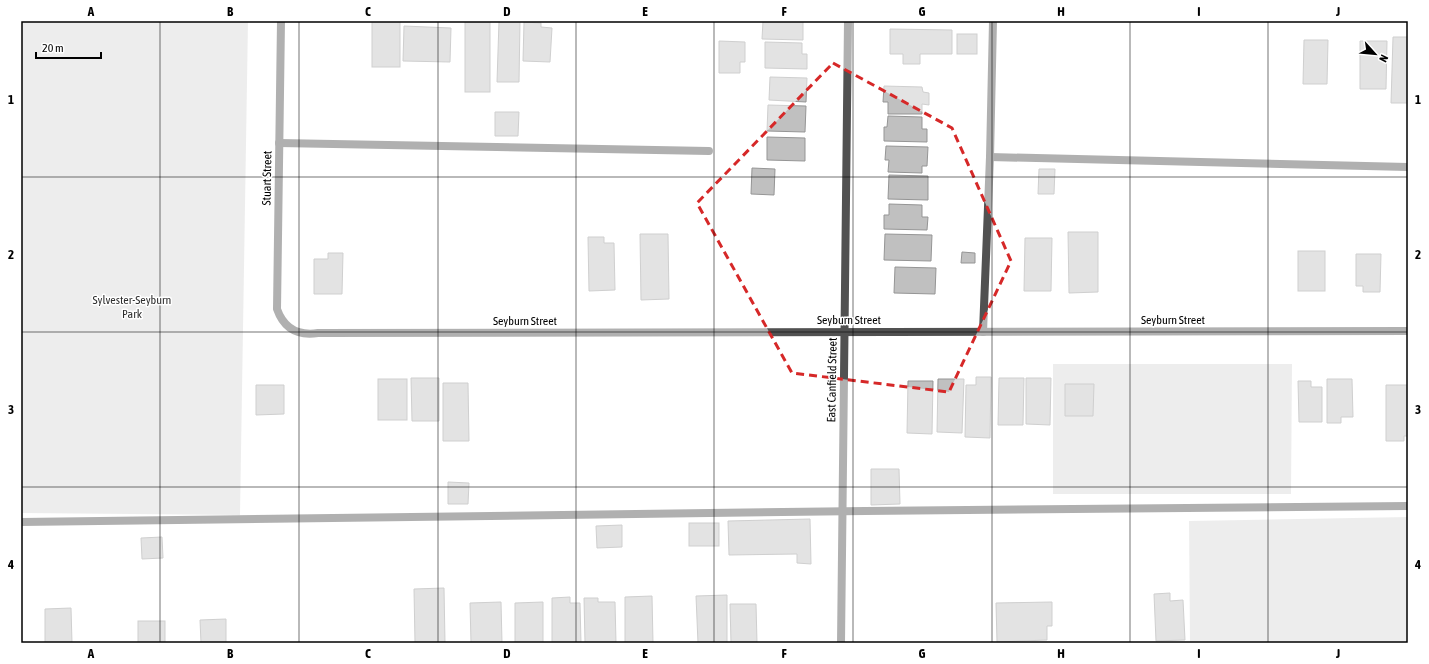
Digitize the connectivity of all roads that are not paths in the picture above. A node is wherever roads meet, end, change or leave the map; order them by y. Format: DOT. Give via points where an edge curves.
graph roads {
  1 [pos="281,21"];
  2 [pos="848,21"];
  3 [pos="993,21"];
  4 [pos="279,142"];
  5 [pos="709,151"];
  6 [pos="990,157"];
  7 [pos="1408,168"];
  8 [pos="290,330"];
  9 [pos="1408,331"];
  10 [pos="844,332"];
  11 [pos="983,332"];
  12 [pos="1408,506"];
  13 [pos="842,511"];
  14 [pos="21,522"];
  15 [pos="841,643"];
  1 -- 4 [label="street, Stuart Street"];
  2 -- 10 [label="street, East Canfield Street"];
  3 -- 6 [label="street"];
  4 -- 5 [label="street"];
  4 -- 8 [label="street, Stuart Street" via="277,309 281,321"];
  6 -- 7 [label="street"];
  6 -- 11 [label="street"];
  8 -- 10 [label="street, Seyburn Street" via="306,335"];
  9 -- 11 [label="street, Seyburn Street"];
  10 -- 11 [label="street, Seyburn Street"];
  10 -- 13 [label="street, East Canfield Street"];
  12 -- 13 [label="street"];
  13 -- 14 [label="street"];
  13 -- 15 [label="street, East Canfield Street"];
}
